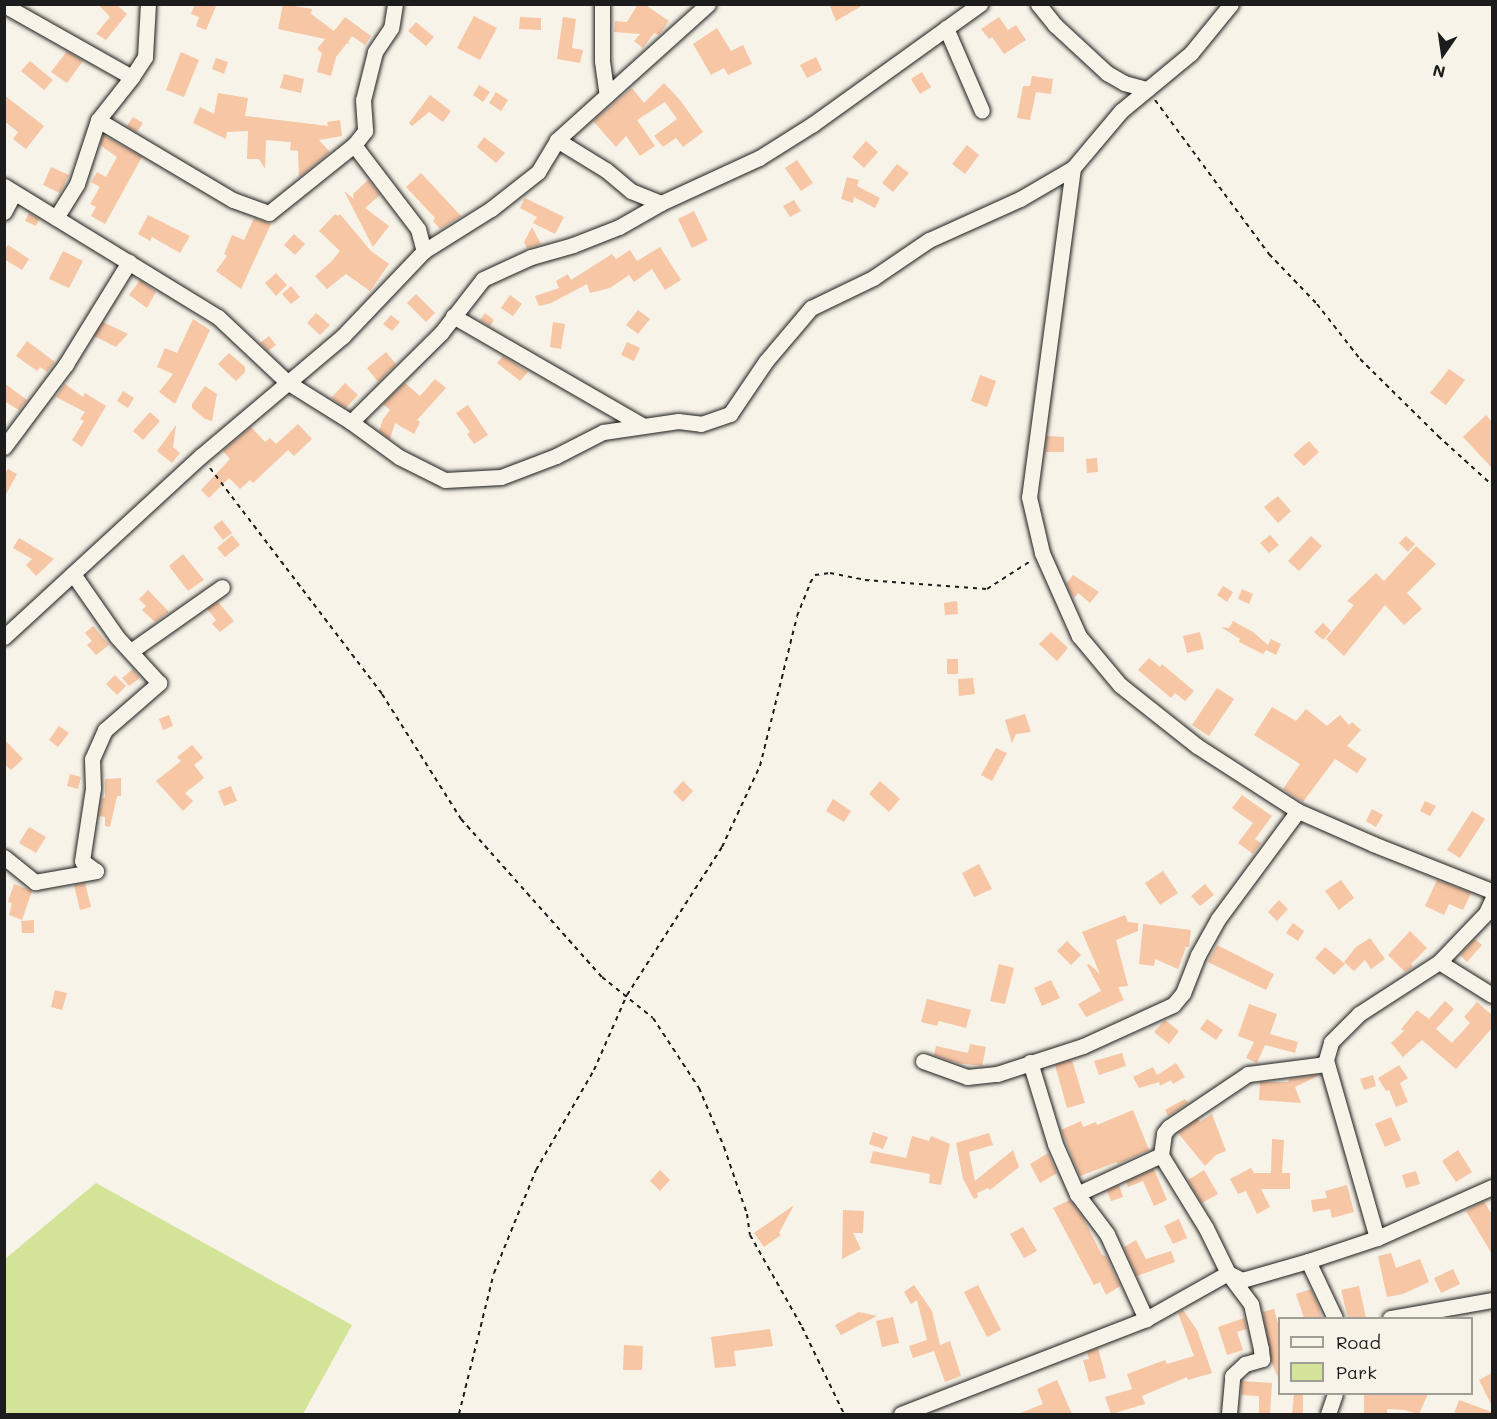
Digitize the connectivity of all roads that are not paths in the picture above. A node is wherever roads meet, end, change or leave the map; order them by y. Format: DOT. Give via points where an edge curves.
graph roads {
  1 [pos="148,4"];
  2 [pos="394,4"];
  3 [pos="602,4"];
  4 [pos="708,4"];
  5 [pos="980,4"];
  6 [pos="1038,4"];
  7 [pos="1231,4"];
  8 [pos="4,5"];
  9 [pos="946,28"];
  10 [pos="132,77"];
  11 [pos="1147,89"];
  12 [pos="607,95"];
  13 [pos="982,111"];
  14 [pos="98,120"];
  15 [pos="557,140"];
  16 [pos="354,145"];
  17 [pos="1073,168"];
  18 [pos="9,190"];
  19 [pos="661,203"];
  20 [pos="4,212"];
  21 [pos="56,218"];
  22 [pos="424,251"];
  23 [pos="129,262"];
  24 [pos="453,316"];
  25 [pos="286,382"];
  26 [pos="351,422"];
  27 [pos="642,425"];
  28 [pos="4,447"];
  29 [pos="73,574"];
  30 [pos="222,587"];
  31 [pos="4,637"];
  32 [pos="131,651"];
  33 [pos="1298,811"];
  34 [pos="4,856"];
  35 [pos="1492,891"];
  36 [pos="1492,900"];
  37 [pos="1439,962"];
  38 [pos="1492,995"];
  39 [pos="923,1062"];
  40 [pos="1030,1062"];
  41 [pos="1326,1064"];
  42 [pos="1161,1155"];
  43 [pos="1492,1187"];
  44 [pos="1077,1194"];
  45 [pos="1377,1238"];
  46 [pos="1308,1261"];
  47 [pos="1227,1273"];
  48 [pos="1492,1300"];
  49 [pos="1335,1317"];
  50 [pos="1396,1317"];
  51 [pos="1146,1319"];
  52 [pos="1335,1395"];
  53 [pos="901,1414"];
  54 [pos="1228,1414"];
  55 [pos="1328,1414"];
  1 -- 10 [label="street" via="145,57"];
  2 -- 16 [label="street" via="391,28 375,52 363,100 365,131"];
  3 -- 12 [label="street" via="602,62"];
  4 -- 12 [label="street"];
  5 -- 9 [label="street"];
  6 -- 11 [label="street" via="1107,73"];
  7 -- 11 [label="street" via="1191,53"];
  8 -- 10 [label="street"];
  9 -- 13 [label="street"];
  9 -- 19 [label="street" via="759,158"];
  10 -- 14 [label="street"];
  11 -- 17 [label="street" via="1121,111"];
  12 -- 15 [label="street"];
  14 -- 16 [label="street" via="233,200 269,213"];
  14 -- 21 [label="street" via="77,184"];
  15 -- 19 [label="street" via="606,170 631,191"];
  15 -- 22 [label="street" via="538,172 491,210"];
  16 -- 22 [label="street" via="418,229"];
  17 -- 27 [label="street" via="1020,199 929,240 873,279 811,308 766,361 730,414 701,424 678,421"];
  17 -- 33 [label="street" via="1029,497 1042,554 1079,636 1120,685 1197,746"];
  18 -- 20 [label="street"];
  18 -- 21 [label="street"];
  19 -- 24 [label="street" via="619,227 573,246 531,256 483,279"];
  21 -- 23 [label="street"];
  22 -- 25 [label="street" via="342,337"];
  23 -- 25 [label="street" via="218,317"];
  23 -- 28 [label="street" via="66,364"];
  24 -- 26 [label="street" via="406,370"];
  24 -- 27 [label="street"];
  25 -- 26 [label="street"];
  25 -- 29 [label="street"];
  26 -- 27 [label="street" via="399,457 445,480 501,477 603,432"];
  29 -- 31 [label="street"];
  29 -- 32 [label="street"];
  30 -- 32 [label="street"];
  32 -- 34 [label="street" via="159,683 105,730 92,759 93,788 82,861 96,871 35,882"];
  33 -- 35 [label="street"];
  33 -- 40 [label="street" via="1218,919 1183,993 1173,1005 1083,1046"];
  36 -- 37 [label="street" via="1486,913"];
  37 -- 38 [label="street"];
  37 -- 41 [label="street" via="1359,1014 1331,1042"];
  39 -- 40 [label="street" via="982,1078"];
  40 -- 44 [label="street" via="1055,1144"];
  41 -- 42 [label="street" via="1248,1074 1169,1127 1164,1133"];
  41 -- 45 [label="street"];
  42 -- 44 [label="street"];
  42 -- 47 [label="street" via="1206,1228"];
  43 -- 45 [label="street"];
  44 -- 51 [label="street" via="1107,1234"];
  45 -- 46 [label="street"];
  46 -- 47 [label="street" via="1242,1280"];
  46 -- 49 [label="street"];
  47 -- 51 [label="street"];
  47 -- 54 [label="street" via="1251,1304 1262,1359 1245,1364 1232,1376"];
  48 -- 50 [label="street"];
  51 -- 53 [label="street"];
  52 -- 55 [label="street"];
}
